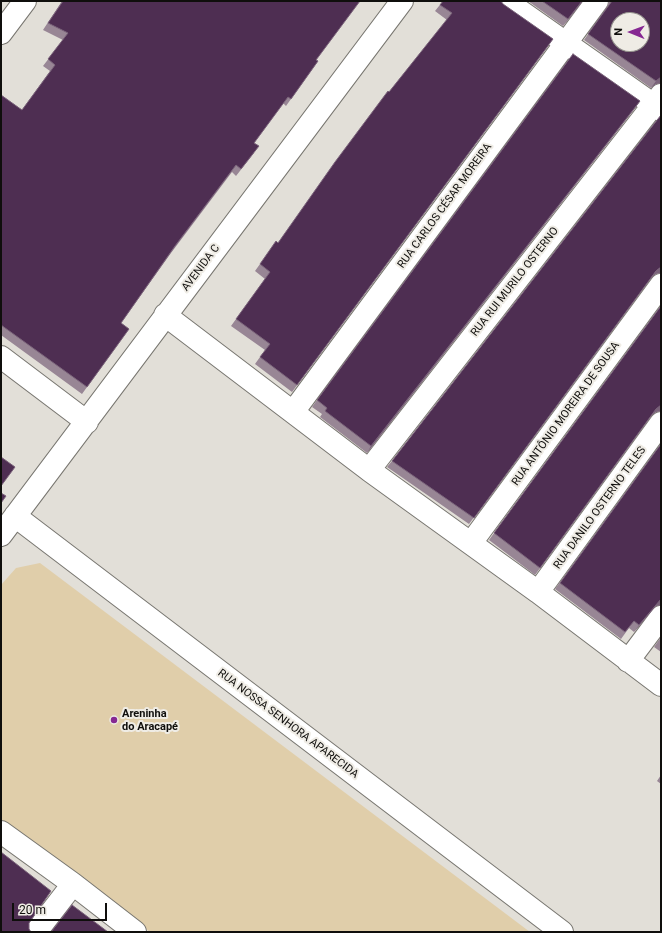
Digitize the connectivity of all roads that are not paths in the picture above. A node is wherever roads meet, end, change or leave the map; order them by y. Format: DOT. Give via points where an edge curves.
graph roads {
  1 [pos="25,1"];
  2 [pos="402,1"];
  3 [pos="506,1"];
  4 [pos="597,1"];
  5 [pos="1,33"];
  6 [pos="565,44"];
  7 [pos="659,103"];
  8 [pos="661,285"];
  9 [pos="165,316"];
  10 [pos="1,357"];
  11 [pos="293,412"];
  12 [pos="87,422"];
  13 [pos="661,423"];
  14 [pos="369,470"];
  15 [pos="15,516"];
  16 [pos="1,535"];
  17 [pos="471,543"];
  18 [pos="538,592"];
  19 [pos="661,617"];
  20 [pos="628,661"];
  21 [pos="661,685"];
  22 [pos="1,832"];
  23 [pos="73,884"];
  24 [pos="36,932"];
  25 [pos="135,932"];
  26 [pos="562,932"];
  1 -- 5 [label="street"];
  2 -- 9 [label="street, AVENIDA C"];
  3 -- 6 [label="street"];
  4 -- 6 [label="street, RUA CARLOS CÉSAR MOREIRA"];
  6 -- 7 [label="street"];
  6 -- 11 [label="street, RUA CARLOS CÉSAR MOREIRA"];
  7 -- 14 [label="street, RUA RUI MURILO OSTERNO"];
  8 -- 17 [label="street, RUA ANTÔNIO MOREIRA DE SOUSA"];
  9 -- 11 [label="street"];
  9 -- 12 [label="street, AVENIDA C"];
  10 -- 12 [label="street"];
  11 -- 14 [label="street"];
  12 -- 15 [label="street, AVENIDA C"];
  13 -- 18 [label="street, RUA DANILO OSTERNO TELES"];
  14 -- 17 [label="street"];
  15 -- 16 [label="street, AVENIDA C"];
  15 -- 26 [label="street, RUA NOSSA SENHORA APARECIDA"];
  17 -- 18 [label="street"];
  18 -- 20 [label="street"];
  19 -- 20 [label="street"];
  20 -- 21 [label="street"];
  22 -- 23 [label="street"];
  23 -- 24 [label="street"];
  23 -- 25 [label="street"];
}
